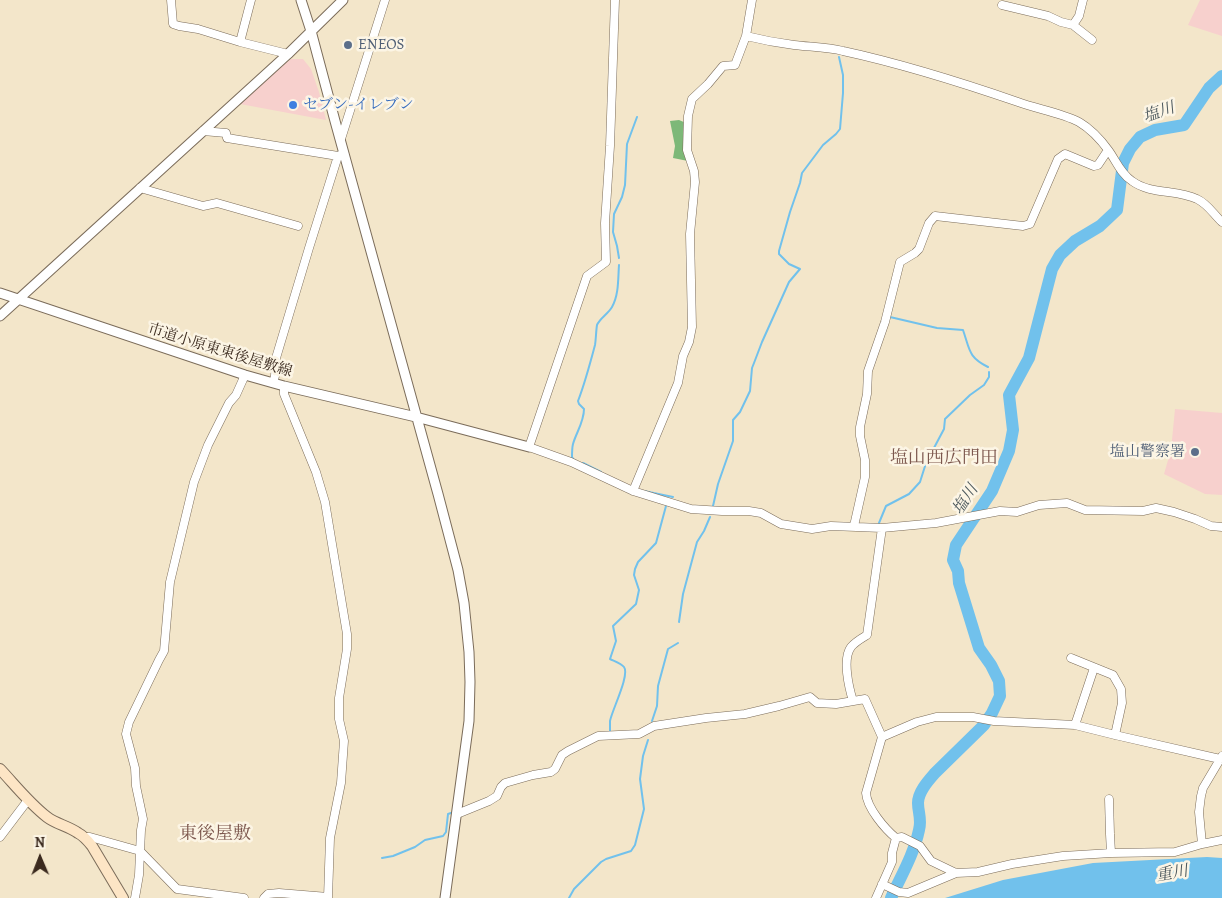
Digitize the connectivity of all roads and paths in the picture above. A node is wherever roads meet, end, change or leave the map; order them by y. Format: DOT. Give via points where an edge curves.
graph roads {
  1 [pos="171,0"];
  2 [pos="251,0"];
  3 [pos="301,0"];
  4 [pos="343,0"];
  5 [pos="385,0"];
  6 [pos="615,0"];
  7 [pos="752,0"];
  8 [pos="1083,0"];
  9 [pos="1002,4"];
  10 [pos="1073,24"];
  11 [pos="312,31"];
  12 [pos="746,36"];
  13 [pos="1092,40"];
  14 [pos="240,42"];
  15 [pos="288,54"];
  16 [pos="203,131"];
  17 [pos="341,139"];
  18 [pos="1108,150"];
  19 [pos="341,154"];
  20 [pos="140,188"];
  21 [pos="1222,222"];
  22 [pos="298,226"];
  23 [pos="0,293"];
  24 [pos="19,299"];
  25 [pos="0,316"];
  26 [pos="245,375"];
  27 [pos="273,383"];
  28 [pos="284,386"];
  29 [pos="416,417"];
  30 [pos="529,447"];
  31 [pos="634,488"];
  32 [pos="854,526"];
  33 [pos="1222,527"];
  34 [pos="882,528"];
  35 [pos="1070,658"];
  36 [pos="1094,668"];
  37 [pos="852,701"];
  38 [pos="1075,724"];
  39 [pos="1115,735"];
  40 [pos="882,737"];
  41 [pos="1221,757"];
  42 [pos="0,770"];
  43 [pos="1109,798"];
  44 [pos="28,800"];
  45 [pos="457,814"];
  46 [pos="0,837"];
  47 [pos="84,837"];
  48 [pos="899,838"];
  49 [pos="1222,840"];
  50 [pos="1202,844"];
  51 [pos="140,851"];
  52 [pos="1111,853"];
  53 [pos="956,873"];
  54 [pos="882,884"];
  55 [pos="123,898"];
  56 [pos="136,898"];
  57 [pos="244,898"];
  58 [pos="264,898"];
  59 [pos="328,898"];
  60 [pos="445,898"];
  61 [pos="876,898"];
  1 -- 14 [label="street" via="173,24"];
  2 -- 14 [label="street"];
  3 -- 11 [label="street"];
  4 -- 11 [label="street"];
  5 -- 17 [label="street"];
  6 -- 30 [label="street" via="606,262 587,276"];
  7 -- 12 [label="street"];
  8 -- 10 [label="street"];
  9 -- 10 [label="street"];
  10 -- 13 [label="street"];
  11 -- 15 [label="street"];
  11 -- 17 [label="street"];
  12 -- 18 [label="street" via="841,50 913,67 1070,118 1091,131"];
  12 -- 31 [label="street" via="735,65 723,66 692,99 687,150 695,182 690,234 692,327 678,383"];
  14 -- 15 [label="street"];
  15 -- 16 [label="street"];
  16 -- 19 [label="street" via="226,133 227,138"];
  16 -- 20 [label="street"];
  17 -- 19 [label="street"];
  18 -- 21 [label="street" via="1125,176 1133,182 1197,199"];
  18 -- 32 [label="street" via="1094,166 1065,154 1058,159 1030,224 934,216 919,249 900,262 885,322 868,371 860,428 865,477"];
  19 -- 27 [label="street" via="283,334"];
  19 -- 29 [label="street"];
  20 -- 22 [label="street" via="203,206 217,203"];
  20 -- 24 [label="street"];
  23 -- 24 [label="street, 市道小原東東後屋敷線"];
  24 -- 25 [label="street"];
  24 -- 26 [label="street, 市道小原東東後屋敷線"];
  26 -- 27 [label="street, 市道小原東東後屋敷線"];
  26 -- 51 [label="street" via="208,445 194,482 170,582 164,651 126,734 143,819"];
  27 -- 28 [label="street, 市道小原東東後屋敷線"];
  28 -- 29 [label="street, 市道小原東東後屋敷線"];
  28 -- 59 [label="street" via="284,394 325,502 346,634 339,698 344,741 341,783 330,838"];
  29 -- 30 [label="street, 市道小原東東後屋敷線"];
  29 -- 45 [label="street" via="458,570 467,627 469,711"];
  30 -- 31 [label="street"];
  31 -- 32 [label="street" via="691,509 749,511 780,524 812,529"];
  32 -- 34 [label="street"];
  33 -- 34 [label="street" via="1156,508 1143,511 1085,510 1066,504 1039,505 1017,512 1000,511 936,523"];
  34 -- 37 [label="street" via="867,634 850,647 847,659"];
  35 -- 36 [label="street"];
  36 -- 38 [label="street"];
  36 -- 39 [label="street" via="1113,676 1121,690 1122,702"];
  37 -- 40 [label="street" via="865,699"];
  37 -- 45 [label="street" via="817,703 810,697 745,714 654,726 639,734 598,736 562,755 550,772 506,783 497,796"];
  38 -- 39 [label="street"];
  38 -- 40 [label="street" via="936,716"];
  39 -- 41 [label="street"];
  40 -- 48 [label="street" via="866,799 888,832"];
  41 -- 50 [label="street" via="1201,796"];
  42 -- 44 [label="main road"];
  43 -- 52 [label="street"];
  44 -- 46 [label="street"];
  44 -- 47 [label="main road" via="54,822"];
  45 -- 60 [label="street"];
  47 -- 51 [label="street"];
  47 -- 55 [label="main road"];
  48 -- 53 [label="street" via="920,846 931,861"];
  48 -- 54 [label="street"];
  49 -- 50 [label="street"];
  50 -- 52 [label="street" via="1175,852"];
  51 -- 56 [label="street"];
  51 -- 57 [label="street" via="177,889"];
  52 -- 53 [label="street" via="1064,856"];
  53 -- 54 [label="street" via="908,893"];
  54 -- 61 [label="street"];
  58 -- 59 [label="street" via="268,894 279,893"];
}
